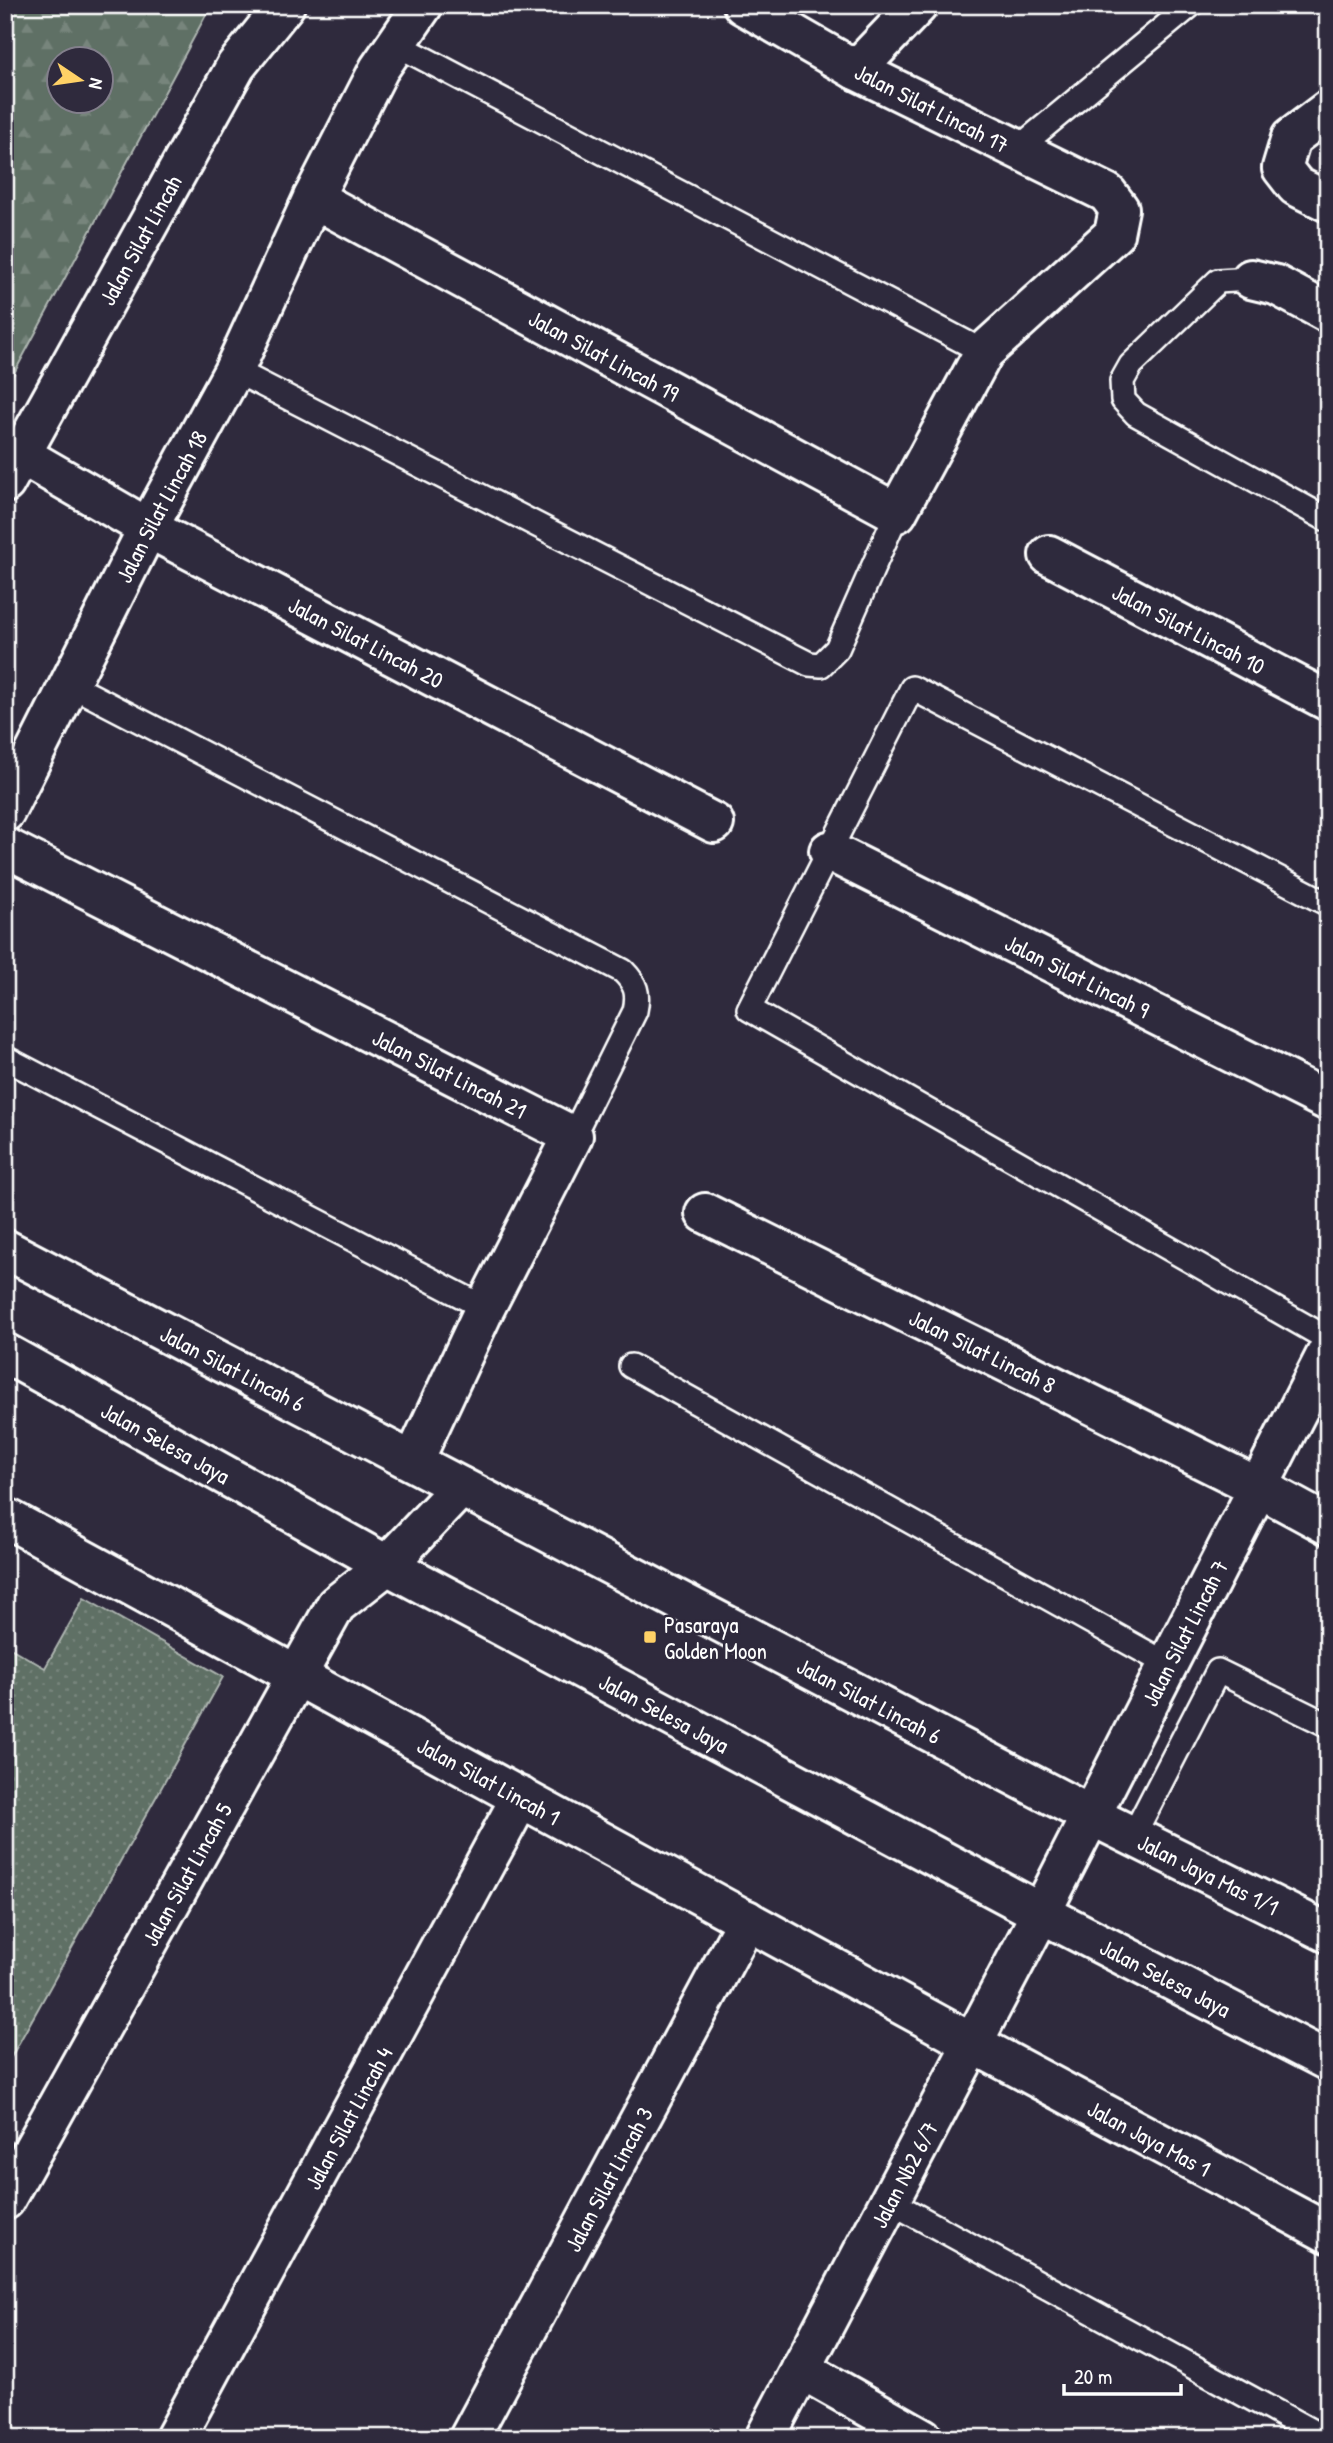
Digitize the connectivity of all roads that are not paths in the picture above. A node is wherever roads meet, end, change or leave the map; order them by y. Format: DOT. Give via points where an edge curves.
graph roads {
  1 [pos="285,5"];
  2 [pos="423,5"];
  3 [pos="743,5"];
  4 [pos="918,5"];
  5 [pos="1191,5"];
  6 [pos="396,44"];
  7 [pos="856,70"];
  8 [pos="1328,110"];
  9 [pos="1016,150"];
  10 [pos="313,198"];
  11 [pos="1328,202"];
  12 [pos="1251,279"];
  13 [pos="1328,313"];
  14 [pos="984,352"];
  15 [pos="234,370"];
  16 [pos="13,469"];
  17 [pos="897,513"];
  18 [pos="1328,520"];
  19 [pos="148,528"];
  20 [pos="1049,555"];
  21 [pos="71,685"];
  22 [pos="1328,701"];
  23 [pos="5,812"];
  24 [pos="714,823"];
  25 [pos="5,847"];
  26 [pos="829,851"];
  27 [pos="1328,905"];
  28 [pos="5,1058"];
  29 [pos="1328,1101"];
  30 [pos="573,1136"];
  31 [pos="705,1213"];
  32 [pos="5,1249"];
  33 [pos="485,1308"];
  34 [pos="1328,1339"];
  35 [pos="1328,1351"];
  36 [pos="5,1353"];
  37 [pos="631,1366"];
  38 [pos="414,1460"];
  39 [pos="461,1487"];
  40 [pos="1258,1487"];
  41 [pos="5,1517"];
  42 [pos="1328,1525"];
  43 [pos="387,1565"];
  44 [pos="1167,1664"];
  45 [pos="296,1676"];
  46 [pos="1328,1725"];
  47 [pos="521,1797"];
  48 [pos="1090,1815"];
  49 [pos="1133,1836"];
  50 [pos="1041,1913"];
  51 [pos="747,1920"];
  52 [pos="1328,1933"];
  53 [pos="972,2043"];
  54 [pos="1328,2061"];
  55 [pos="5,2200"];
  56 [pos="889,2201"];
  57 [pos="1328,2233"];
  58 [pos="801,2369"];
  59 [pos="175,2438"];
  60 [pos="469,2438"];
  61 [pos="765,2438"];
  62 [pos="923,2438"];
  63 [pos="1324,2438"];
  1 -- 16 [label="street, Jalan Silat Lincah" via="236,66"];
  2 -- 6 [label="street, Jalan Silat Lincah 18"];
  3 -- 7 [label="street, Jalan Silat Lincah 17"];
  4 -- 7 [label="street"];
  5 -- 9 [label="lane"];
  6 -- 10 [label="street, Jalan Silat Lincah 18"];
  6 -- 14 [label="lane"];
  7 -- 9 [label="street, Jalan Silat Lincah 17"];
  8 -- 11 [label="street" via="1291,138 1283,168 1296,186"];
  9 -- 14 [label="street, Jalan Silat Lincah 17" via="1107,192 1119,209 1114,234"];
  10 -- 15 [label="street, Jalan Silat Lincah 18"];
  10 -- 17 [label="street, Jalan Silat Lincah 19"];
  12 -- 13 [label="street" via="1276,285"];
  12 -- 18 [label="lane" via="1218,281 1131,365 1122,381 1123,400 1136,414"];
  14 -- 17 [label="street"];
  15 -- 17 [label="lane" via="809,664 821,665 837,649"];
  15 -- 19 [label="street, Jalan Silat Lincah 18"];
  16 -- 19 [label="street, Jalan Silat Lincah 20"];
  19 -- 21 [label="street, Jalan Silat Lincah 18"];
  19 -- 24 [label="street, Jalan Silat Lincah 20"];
  20 -- 22 [label="street, Jalan Silat Lincah 10"];
  21 -- 23 [label="street, Jalan Silat Lincah 18"];
  21 -- 30 [label="lane" via="634,981 635,1010"];
  25 -- 30 [label="street, Jalan Silat Lincah 21"];
  26 -- 27 [label="lane" via="912,688"];
  26 -- 29 [label="street, Jalan Silat Lincah 9"];
  26 -- 34 [label="lane" via="749,1009"];
  28 -- 33 [label="lane"];
  30 -- 33 [label="street"];
  31 -- 40 [label="street, Jalan Silat Lincah 8"];
  32 -- 38 [label="street, Jalan Silat Lincah 6"];
  33 -- 38 [label="street"];
  35 -- 40 [label="street, Jalan Silat Lincah 7"];
  36 -- 43 [label="street, Jalan Selesa Jaya"];
  37 -- 44 [label="lane"];
  38 -- 39 [label="street, Jalan Silat Lincah 6"];
  39 -- 43 [label="street"];
  39 -- 48 [label="street, Jalan Silat Lincah 6"];
  40 -- 42 [label="street, Jalan Silat Lincah 8"];
  40 -- 44 [label="street, Jalan Silat Lincah 7"];
  41 -- 45 [label="street, Jalan Silat Lincah 1"];
  43 -- 45 [label="street, Jalan Silat Lincah 5" via="336,1605"];
  43 -- 50 [label="street, Jalan Selesa Jaya"];
  44 -- 48 [label="street, Jalan Silat Lincah 7"];
  45 -- 47 [label="street, Jalan Silat Lincah 1"];
  45 -- 55 [label="street, Jalan Silat Lincah 5"];
  46 -- 49 [label="lane" via="1218,1671"];
  47 -- 51 [label="street, Jalan Silat Lincah 1"];
  47 -- 59 [label="street, Jalan Silat Lincah 4"];
  48 -- 49 [label="street, Jalan Jaya Mas 1/1"];
  48 -- 50 [label="street, Jalan Silat Lincah 7"];
  49 -- 52 [label="street, Jalan Jaya Mas 1/1"];
  50 -- 53 [label="street, Jalan Nb2 6/7"];
  50 -- 54 [label="street, Jalan Selesa Jaya"];
  51 -- 53 [label="street, Jalan Silat Lincah 1"];
  51 -- 60 [label="street, Jalan Silat Lincah 3"];
  53 -- 56 [label="street, Jalan Nb2 6/7"];
  53 -- 57 [label="street, Jalan Jaya Mas 1"];
  56 -- 58 [label="street, Jalan Nb2 6/7"];
  56 -- 63 [label="lane"];
  58 -- 61 [label="street, Jalan Nb2 6/7"];
  58 -- 62 [label="street"];
}
